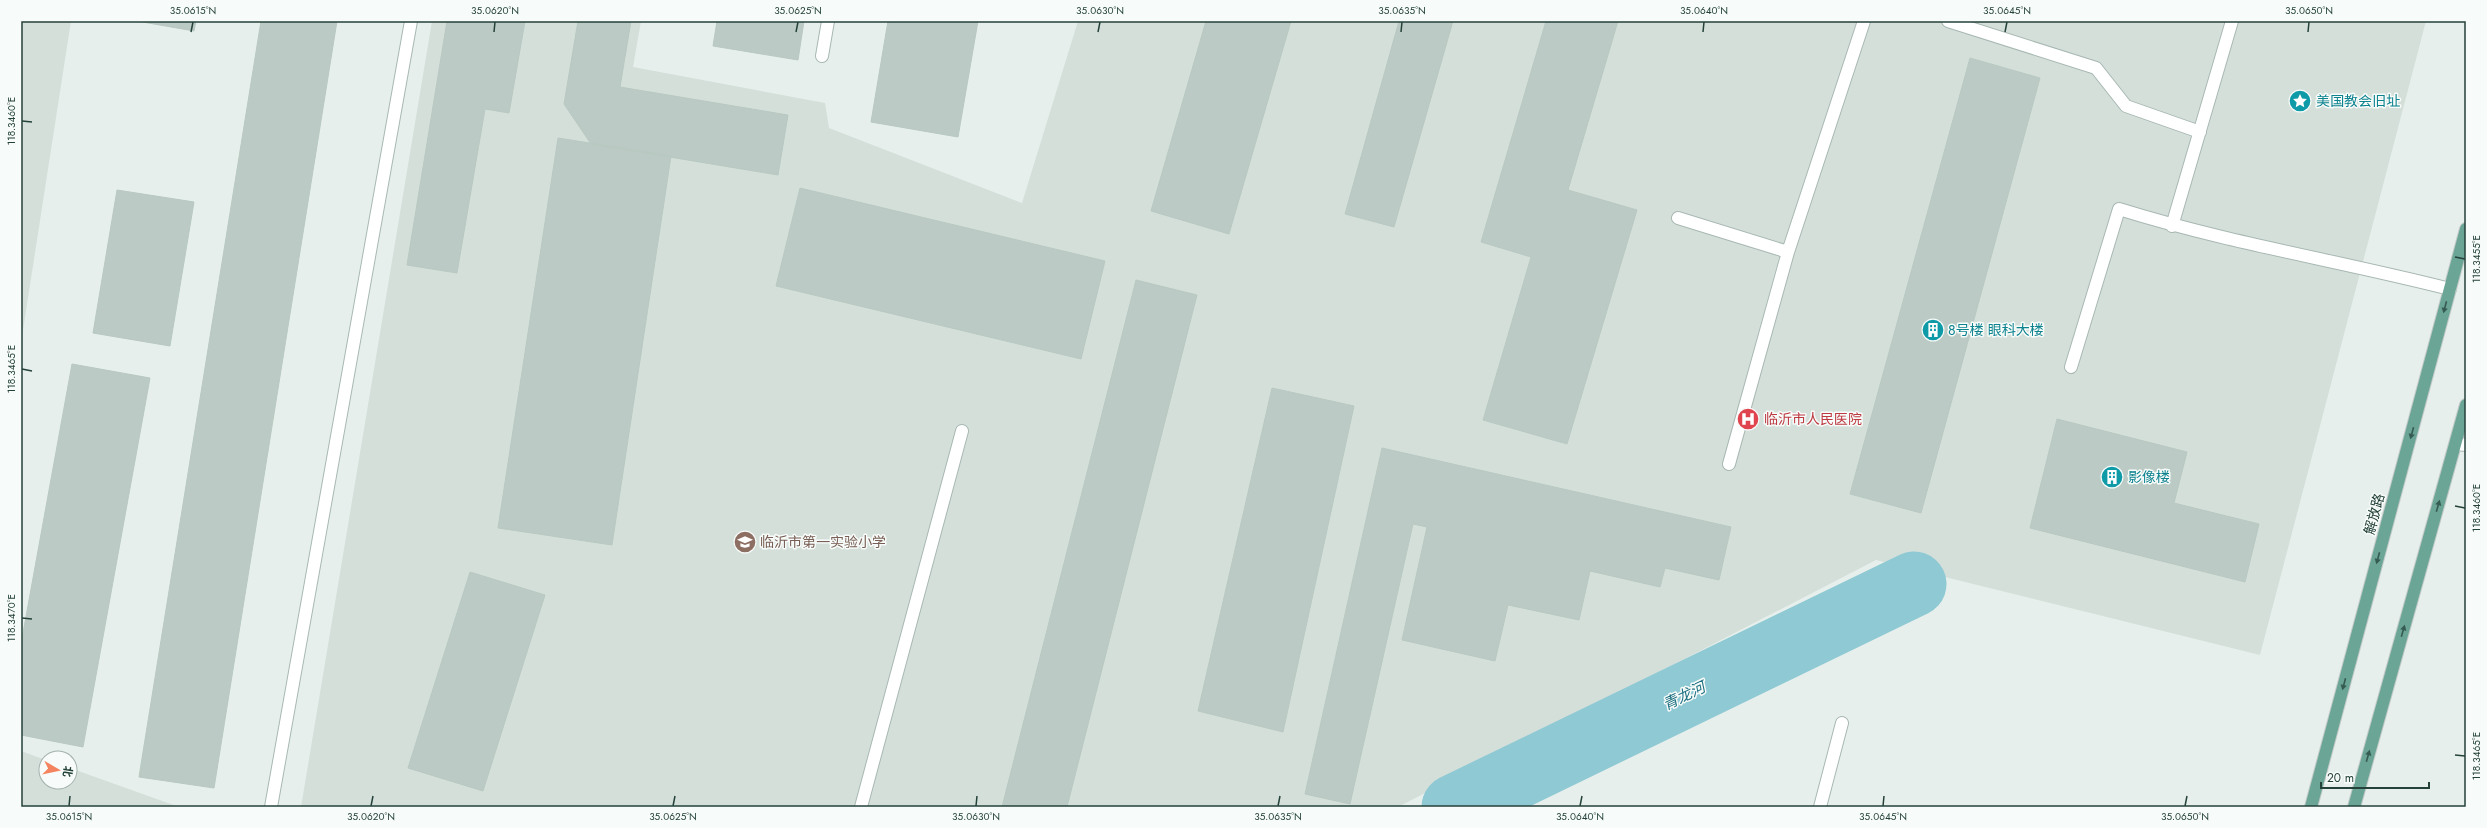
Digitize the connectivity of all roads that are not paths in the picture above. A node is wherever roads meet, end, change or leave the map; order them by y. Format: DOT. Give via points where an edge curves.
graph roads {
  1 [pos="411,21"];
  2 [pos="828,21"];
  3 [pos="1864,21"];
  4 [pos="1948,21"];
  5 [pos="2232,21"];
  6 [pos="822,56"];
  7 [pos="2200,132"];
  8 [pos="1678,218"];
  9 [pos="2172,226"];
  10 [pos="2466,229"];
  11 [pos="1788,252"];
  12 [pos="2450,289"];
  13 [pos="2071,366"];
  14 [pos="2466,405"];
  15 [pos="962,431"];
  16 [pos="2461,444"];
  17 [pos="1729,464"];
  18 [pos="1842,723"];
  19 [pos="271,807"];
  20 [pos="861,807"];
  21 [pos="1820,807"];
  22 [pos="2311,807"];
  23 [pos="2354,807"];
  1 -- 19 [label="street"];
  2 -- 6 [label="street"];
  3 -- 11 [label="street"];
  4 -- 7 [label="street" via="2096,68 2126,106"];
  5 -- 7 [label="street"];
  7 -- 9 [label="street"];
  8 -- 11 [label="street"];
  9 -- 12 [label="street" via="2361,266"];
  9 -- 13 [label="street" via="2119,209"];
  10 -- 12 [label="main road, 解放路"];
  11 -- 17 [label="street"];
  12 -- 22 [label="main road, 解放路, one-way"];
  14 -- 16 [label="main road"];
  15 -- 20 [label="street"];
  23 -- 16 [label="main road, one-way"];
  18 -- 21 [label="street"];
}
